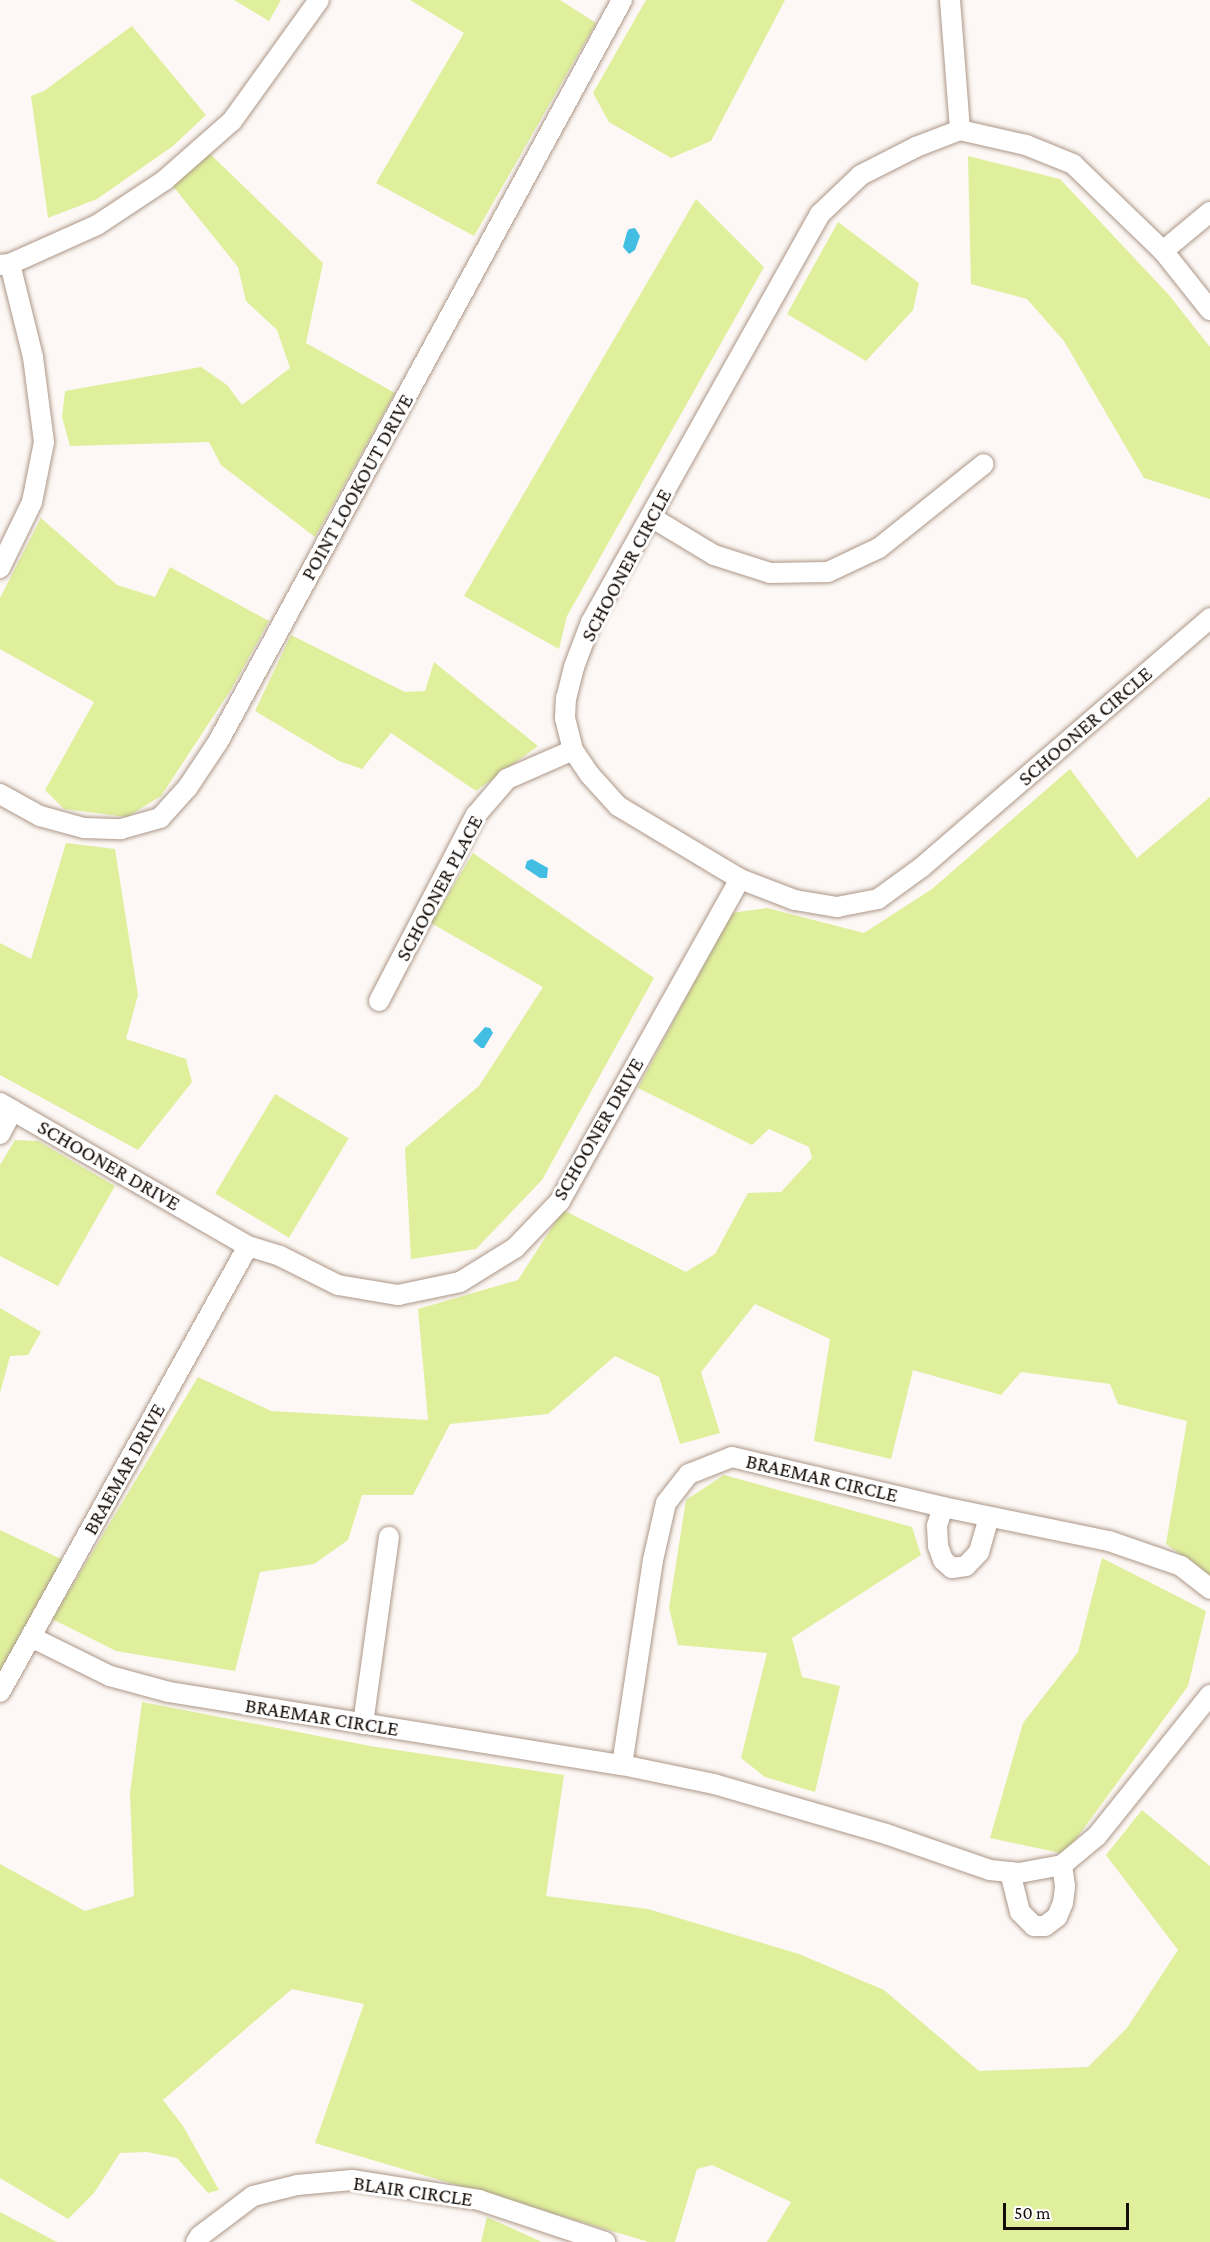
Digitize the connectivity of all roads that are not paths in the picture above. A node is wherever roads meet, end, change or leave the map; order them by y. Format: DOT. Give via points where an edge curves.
graph roads {
  1 [pos="319,0"];
  2 [pos="622,0"];
  3 [pos="950,0"];
  4 [pos="960,130"];
  5 [pos="1210,212"];
  6 [pos="1163,251"];
  7 [pos="5,265"];
  8 [pos="1210,310"];
  9 [pos="984,464"];
  10 [pos="651,517"];
  11 [pos="0,568"];
  12 [pos="1210,618"];
  13 [pos="573,750"];
  14 [pos="0,794"];
  15 [pos="740,879"];
  16 [pos="379,1001"];
  17 [pos="7,1106"];
  18 [pos="0,1134"];
  19 [pos="248,1246"];
  20 [pos="943,1507"];
  21 [pos="989,1516"];
  22 [pos="389,1538"];
  23 [pos="1210,1589"];
  24 [pos="31,1636"];
  25 [pos="0,1692"];
  26 [pos="1210,1695"];
  27 [pos="363,1724"];
  28 [pos="621,1765"];
  29 [pos="1062,1865"];
  30 [pos="1010,1872"];
  31 [pos="598,2241"];
  32 [pos="196,2242"];
  1 -- 7 [label="street" via="232,121 165,180 97,225"];
  2 -- 14 [label="street, POINT LOOKOUT DRIVE" via="218,742 188,787 160,818 121,829 84,828 40,816"];
  3 -- 4 [label="street"];
  4 -- 6 [label="street" via="1026,145 1073,165"];
  4 -- 10 [label="street, SCHOONER CIRCLE" via="861,175 820,214"];
  5 -- 6 [label="street"];
  6 -- 8 [label="street"];
  7 -- 11 [label="street" via="33,357 44,442 32,502"];
  9 -- 10 [label="street" via="879,548 828,572 770,573 714,555"];
  10 -- 13 [label="street, SCHOONER CIRCLE" via="591,622 574,668 565,718"];
  12 -- 15 [label="street, SCHOONER CIRCLE" via="922,867 878,899 837,907 795,900"];
  13 -- 15 [label="street, SCHOONER CIRCLE" via="618,806"];
  13 -- 16 [label="street, SCHOONER PLACE" via="507,779 476,815"];
  15 -- 19 [label="street, SCHOONER DRIVE" via="560,1200 515,1248 460,1282 398,1295 338,1285 280,1256"];
  17 -- 18 [label="street"];
  17 -- 19 [label="street, SCHOONER DRIVE"];
  19 -- 24 [label="street, BRAEMAR DRIVE"];
  20 -- 21 [label="street, BRAEMAR CIRCLE"];
  20 -- 21 [label="street" via="937,1526 938,1546 943,1560 952,1568 966,1566 979,1552"];
  20 -- 28 [label="street, BRAEMAR CIRCLE" via="732,1457 689,1474 666,1503 653,1560"];
  21 -- 23 [label="street, BRAEMAR CIRCLE" via="1109,1541 1181,1566"];
  22 -- 27 [label="street"];
  24 -- 25 [label="street, BRAEMAR DRIVE"];
  24 -- 27 [label="street, BRAEMAR CIRCLE" via="110,1676 169,1692"];
  26 -- 29 [label="street" via="1097,1836"];
  27 -- 28 [label="street, BRAEMAR CIRCLE"];
  28 -- 30 [label="street, BRAEMAR CIRCLE" via="714,1784 886,1834 990,1870"];
  29 -- 30 [label="street, BRAEMAR CIRCLE"];
  29 -- 30 [label="street" via="1063,1903 1057,1917 1045,1926 1034,1926 1020,1912"];
  31 -- 32 [label="street, BLAIR CIRCLE" via="479,2200 352,2180 297,2185 253,2196"];
}
